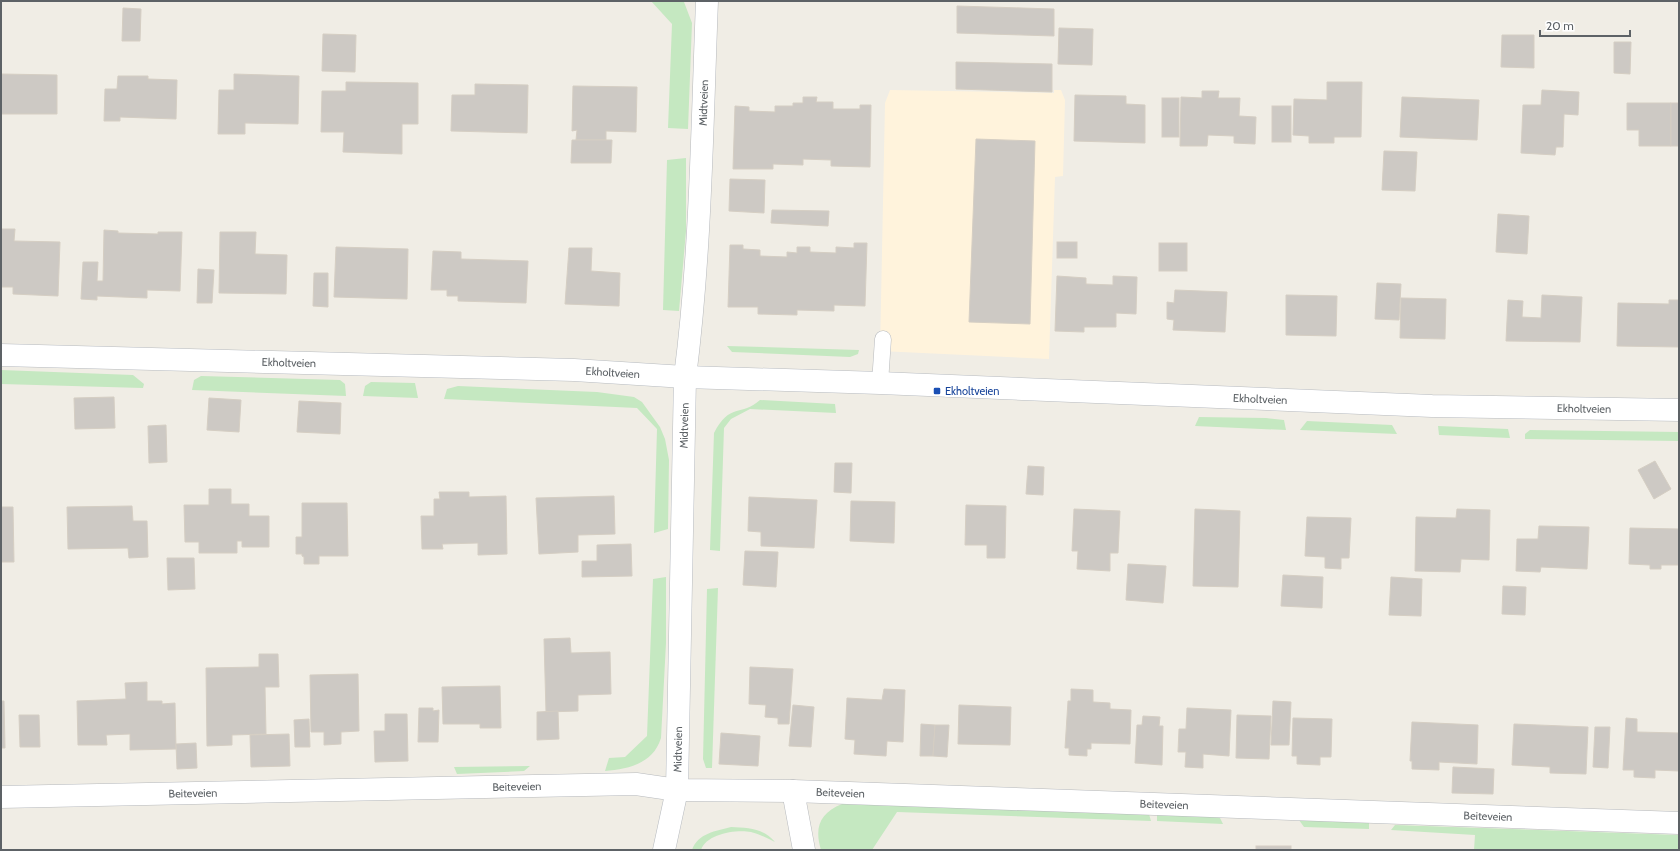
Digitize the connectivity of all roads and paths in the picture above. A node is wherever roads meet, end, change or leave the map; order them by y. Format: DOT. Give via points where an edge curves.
graph roads {
  1 [pos="707,1"];
  2 [pos="883,339"];
  3 [pos="1,355"];
  4 [pos="685,377"];
  5 [pos="880,383"];
  6 [pos="1679,410"];
  7 [pos="677,790"];
  8 [pos="793,791"];
  9 [pos="1,797"];
  10 [pos="1679,823"];
  11 [pos="664,850"];
  12 [pos="804,850"];
  1 -- 4 [label="street, Midtveien" via="698,238"];
  2 -- 5 [label="lane"];
  3 -- 4 [label="street, Ekholtveien" via="574,370"];
  4 -- 5 [label="street, Ekholtveien"];
  4 -- 7 [label="street, Midtveien"];
  5 -- 6 [label="street, Ekholtveien" via="1432,406"];
  7 -- 8 [label="street, Beiteveien"];
  7 -- 9 [label="street, Beiteveien" via="636,784"];
  7 -- 11 [label="street, Midtveien"];
  8 -- 10 [label="street, Beiteveien"];
  8 -- 12 [label="street"];
}
